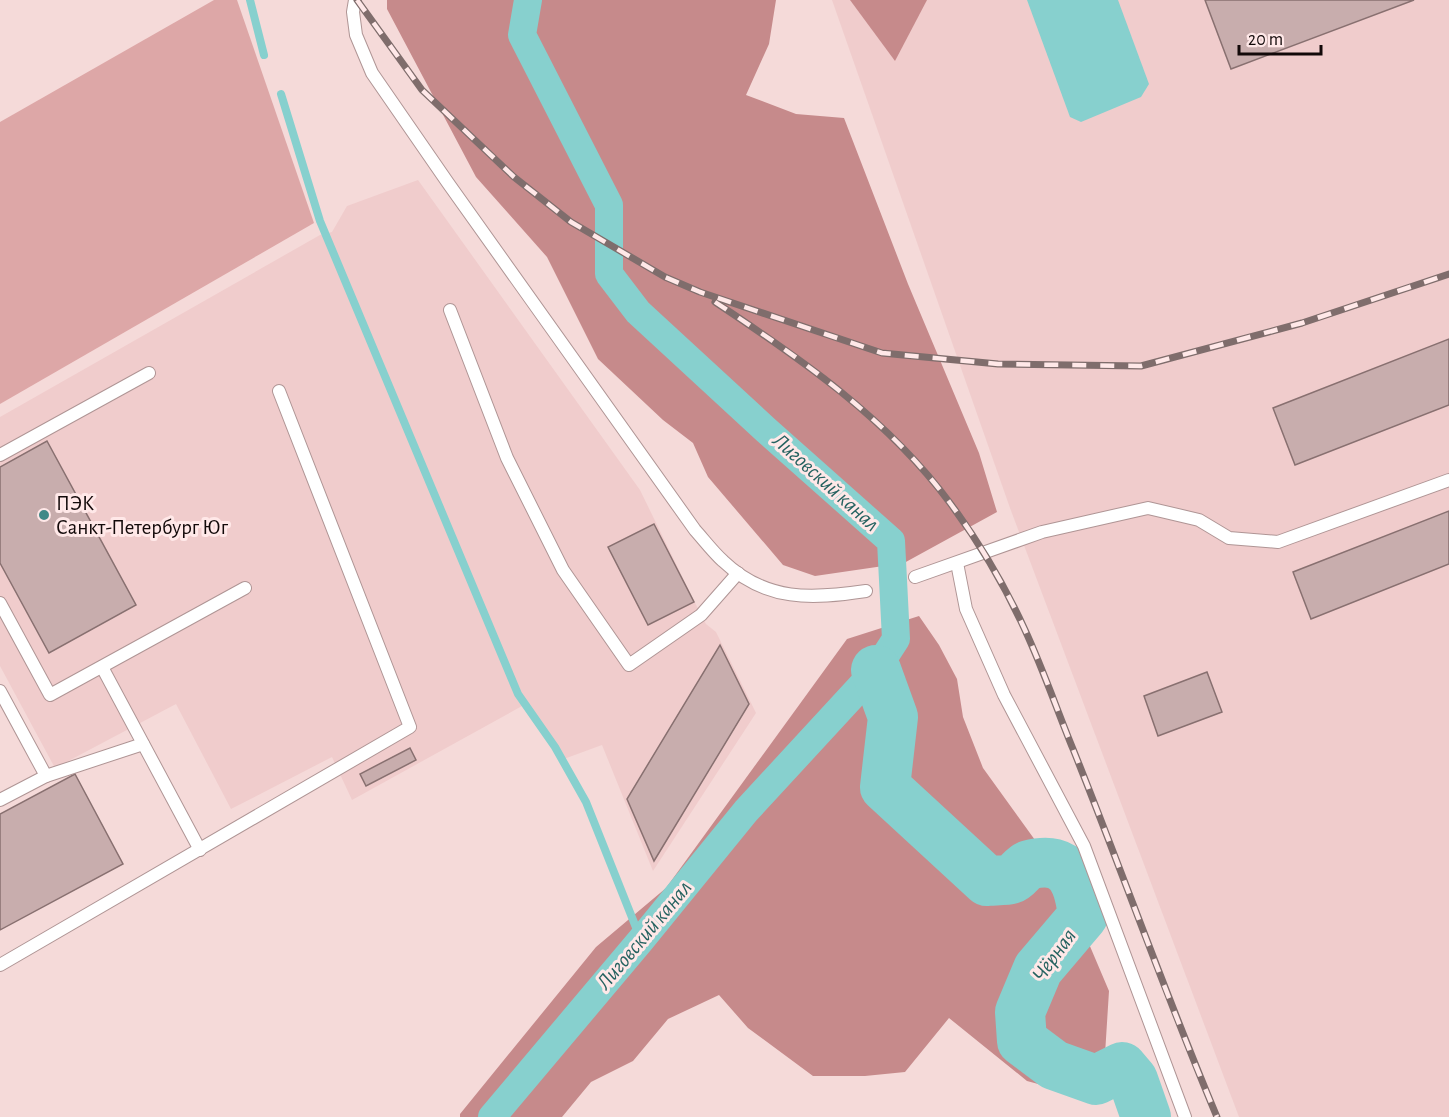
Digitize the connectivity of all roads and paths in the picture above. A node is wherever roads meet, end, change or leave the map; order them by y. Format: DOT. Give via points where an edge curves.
graph roads {
  1 [pos="355,0"];
  2 [pos="450,310"];
  3 [pos="149,373"];
  4 [pos="279,391"];
  5 [pos="0,455"];
  6 [pos="1449,480"];
  7 [pos="957,563"];
  8 [pos="738,573"];
  9 [pos="915,577"];
  10 [pos="245,588"];
  11 [pos="866,591"];
  12 [pos="0,603"];
  13 [pos="102,667"];
  14 [pos="0,691"];
  15 [pos="143,744"];
  16 [pos="46,776"];
  17 [pos="0,801"];
  18 [pos="200,850"];
  19 [pos="0,965"];
  20 [pos="1185,1117"];
  1 -- 8 [label="lane" via="356,34 372,73 695,530"];
  2 -- 8 [label="lane" via="507,458 563,570 629,665 701,615"];
  3 -- 5 [label="lane"];
  4 -- 18 [label="lane" via="410,727"];
  6 -- 7 [label="lane" via="1278,542 1228,538 1199,520 1148,508 1042,532"];
  7 -- 9 [label="lane"];
  7 -- 20 [label="lane" via="966,609 1004,695 1084,846"];
  8 -- 11 [label="lane" via="764,588 795,597"];
  10 -- 13 [label="lane"];
  12 -- 13 [label="lane" via="50,695"];
  13 -- 15 [label="lane"];
  14 -- 16 [label="lane"];
  15 -- 16 [label="lane"];
  15 -- 18 [label="lane"];
  16 -- 17 [label="lane"];
  18 -- 19 [label="lane"];
}
